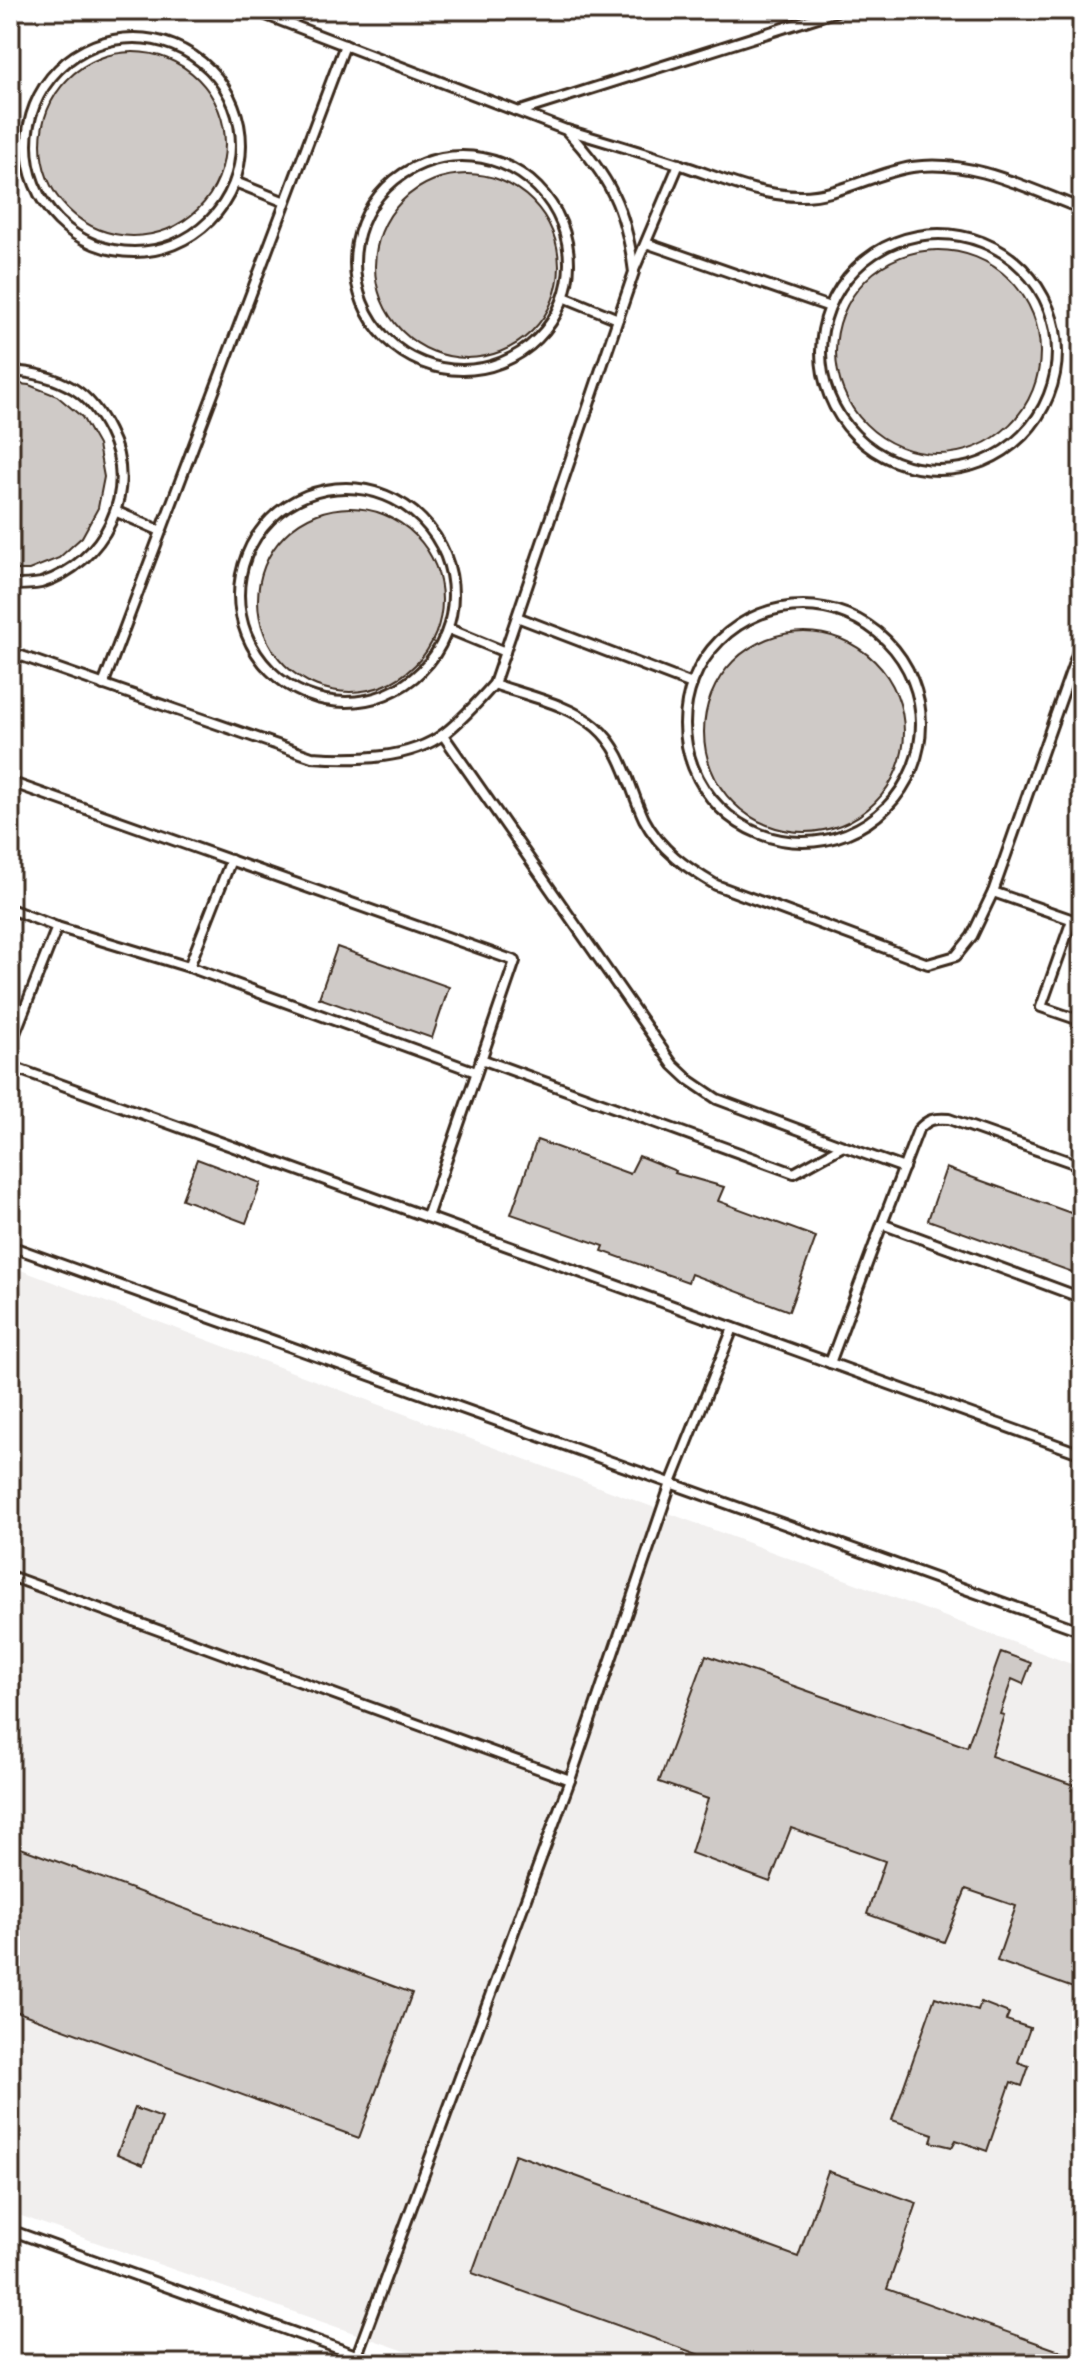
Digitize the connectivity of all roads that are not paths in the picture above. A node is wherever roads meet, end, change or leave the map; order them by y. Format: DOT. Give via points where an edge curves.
graph roads {
  1 [pos="253,10"];
  2 [pos="840,10"];
  3 [pos="345,45"];
  4 [pos="520,111"];
  5 [pos="566,130"];
  6 [pos="679,164"];
  7 [pos="235,182"];
  8 [pos="285,202"];
  9 [pos="1082,209"];
  10 [pos="646,243"];
  11 [pos="634,272"];
  12 [pos="564,297"];
  13 [pos="827,306"];
  14 [pos="618,319"];
  15 [pos="10,371"];
  16 [pos="117,512"];
  17 [pos="161,531"];
  18 [pos="10,585"];
  19 [pos="517,617"];
  20 [pos="449,629"];
  21 [pos="1082,640"];
  22 [pos="10,652"];
  23 [pos="505,652"];
  24 [pos="494,684"];
  25 [pos="692,684"];
  26 [pos="103,685"];
  27 [pos="443,735"];
  28 [pos="10,782"];
  29 [pos="231,860"];
  30 [pos="993,892"];
  31 [pos="10,909"];
  32 [pos="1072,920"];
  33 [pos="1082,923"];
  34 [pos="57,927"];
  35 [pos="189,967"];
  36 [pos="1082,1021"];
  37 [pos="10,1046"];
  38 [pos="481,1059"];
  39 [pos="10,1066"];
  40 [pos="476,1072"];
  41 [pos="843,1146"];
  42 [pos="1082,1166"];
  43 [pos="904,1168"];
  44 [pos="427,1217"];
  45 [pos="882,1224"];
  46 [pos="10,1246"];
  47 [pos="1082,1298"];
  48 [pos="733,1328"];
  49 [pos="830,1363"];
  50 [pos="1082,1454"];
  51 [pos="671,1483"];
  52 [pos="10,1576"];
  53 [pos="1082,1631"];
  54 [pos="570,1780"];
  55 [pos="10,2230"];
  56 [pos="357,2355"];
  57 [pos="381,2364"];
  1 -- 3 [label="lane"];
  2 -- 4 [label="lane"];
  3 -- 4 [label="lane"];
  3 -- 8 [label="lane"];
  4 -- 5 [label="lane"];
  5 -- 6 [label="lane"];
  5 -- 11 [label="lane" via="594,159 611,189 629,233"];
  6 -- 9 [label="lane" via="763,193 801,196 826,194 912,168 942,166 984,172"];
  6 -- 10 [label="lane"];
  7 -- 7 [label="lane" via="219,211 192,236 158,250 121,252 86,241 56,219 36,188 26,153 30,116 44,85 68,60 98,43 131,37 165,42 196,57 220,81 236,111 242,145"];
  7 -- 8 [label="lane"];
  8 -- 17 [label="lane"];
  10 -- 11 [label="lane"];
  10 -- 13 [label="lane"];
  11 -- 14 [label="lane"];
  12 -- 12 [label="lane" via="547,330 520,355 486,369 449,371 414,360 384,338 363,307 354,271 358,234 372,203 395,178 425,162 459,155 493,160 524,175 548,199 564,230 570,263"];
  12 -- 14 [label="lane"];
  13 -- 13 [label="lane" via="863,260 895,241 932,233 968,237 1003,252 1030,276 1049,309 1058,345 1054,382 1039,417 1014,444 982,463 945,471 908,467 874,452 846,427 828,395 820,358"];
  14 -- 19 [label="lane"];
  15 -- 16 [label="lane" via="45,375 76,390 100,414 116,444 122,478"];
  16 -- 17 [label="lane"];
  16 -- 18 [label="lane" via="100,545 72,569 38,584"];
  17 -- 26 [label="lane"];
  19 -- 23 [label="lane"];
  19 -- 25 [label="lane"];
  20 -- 20 [label="lane" via="432,662 404,687 370,701 333,703 298,692 268,670 248,639 239,603 243,566 257,535 280,510 310,494 344,487 377,492 408,507 433,531 449,562 454,595"];
  20 -- 23 [label="lane"];
  21 -- 30 [label="lane"];
  22 -- 26 [label="lane"];
  23 -- 24 [label="lane"];
  24 -- 27 [label="lane"];
  24 -- 30 [label="lane" via="573,712 596,727 616,750 660,844 687,869 716,885 928,964 956,956"];
  25 -- 25 [label="lane" via="703,659 728,632 760,613 796,605 833,609 867,624 895,648 914,680 922,717 919,754 904,789 879,816 847,835 810,843 773,839 739,824 711,799 692,766 685,730"];
  26 -- 27 [label="lane" via="312,757 357,760 403,752"];
  27 -- 41 [label="lane" via="664,1052 689,1080 717,1099"];
  28 -- 29 [label="lane"];
  29 -- 35 [label="lane"];
  29 -- 38 [label="lane" via="515,961"];
  30 -- 32 [label="lane"];
  31 -- 34 [label="lane"];
  32 -- 33 [label="lane"];
  32 -- 36 [label="lane" via="1041,1007"];
  34 -- 35 [label="lane"];
  34 -- 37 [label="lane"];
  35 -- 40 [label="lane"];
  38 -- 40 [label="lane"];
  38 -- 41 [label="lane" via="794,1173"];
  39 -- 44 [label="lane"];
  40 -- 44 [label="lane"];
  41 -- 43 [label="lane"];
  42 -- 43 [label="lane" via="935,1118 918,1130"];
  43 -- 45 [label="lane"];
  44 -- 48 [label="lane"];
  45 -- 47 [label="lane"];
  45 -- 49 [label="lane"];
  46 -- 51 [label="lane"];
  48 -- 49 [label="lane"];
  48 -- 51 [label="lane"];
  49 -- 50 [label="lane"];
  51 -- 53 [label="lane"];
  51 -- 54 [label="lane"];
  52 -- 54 [label="lane"];
  54 -- 56 [label="lane"];
  55 -- 56 [label="lane"];
  56 -- 57 [label="lane"];
}
